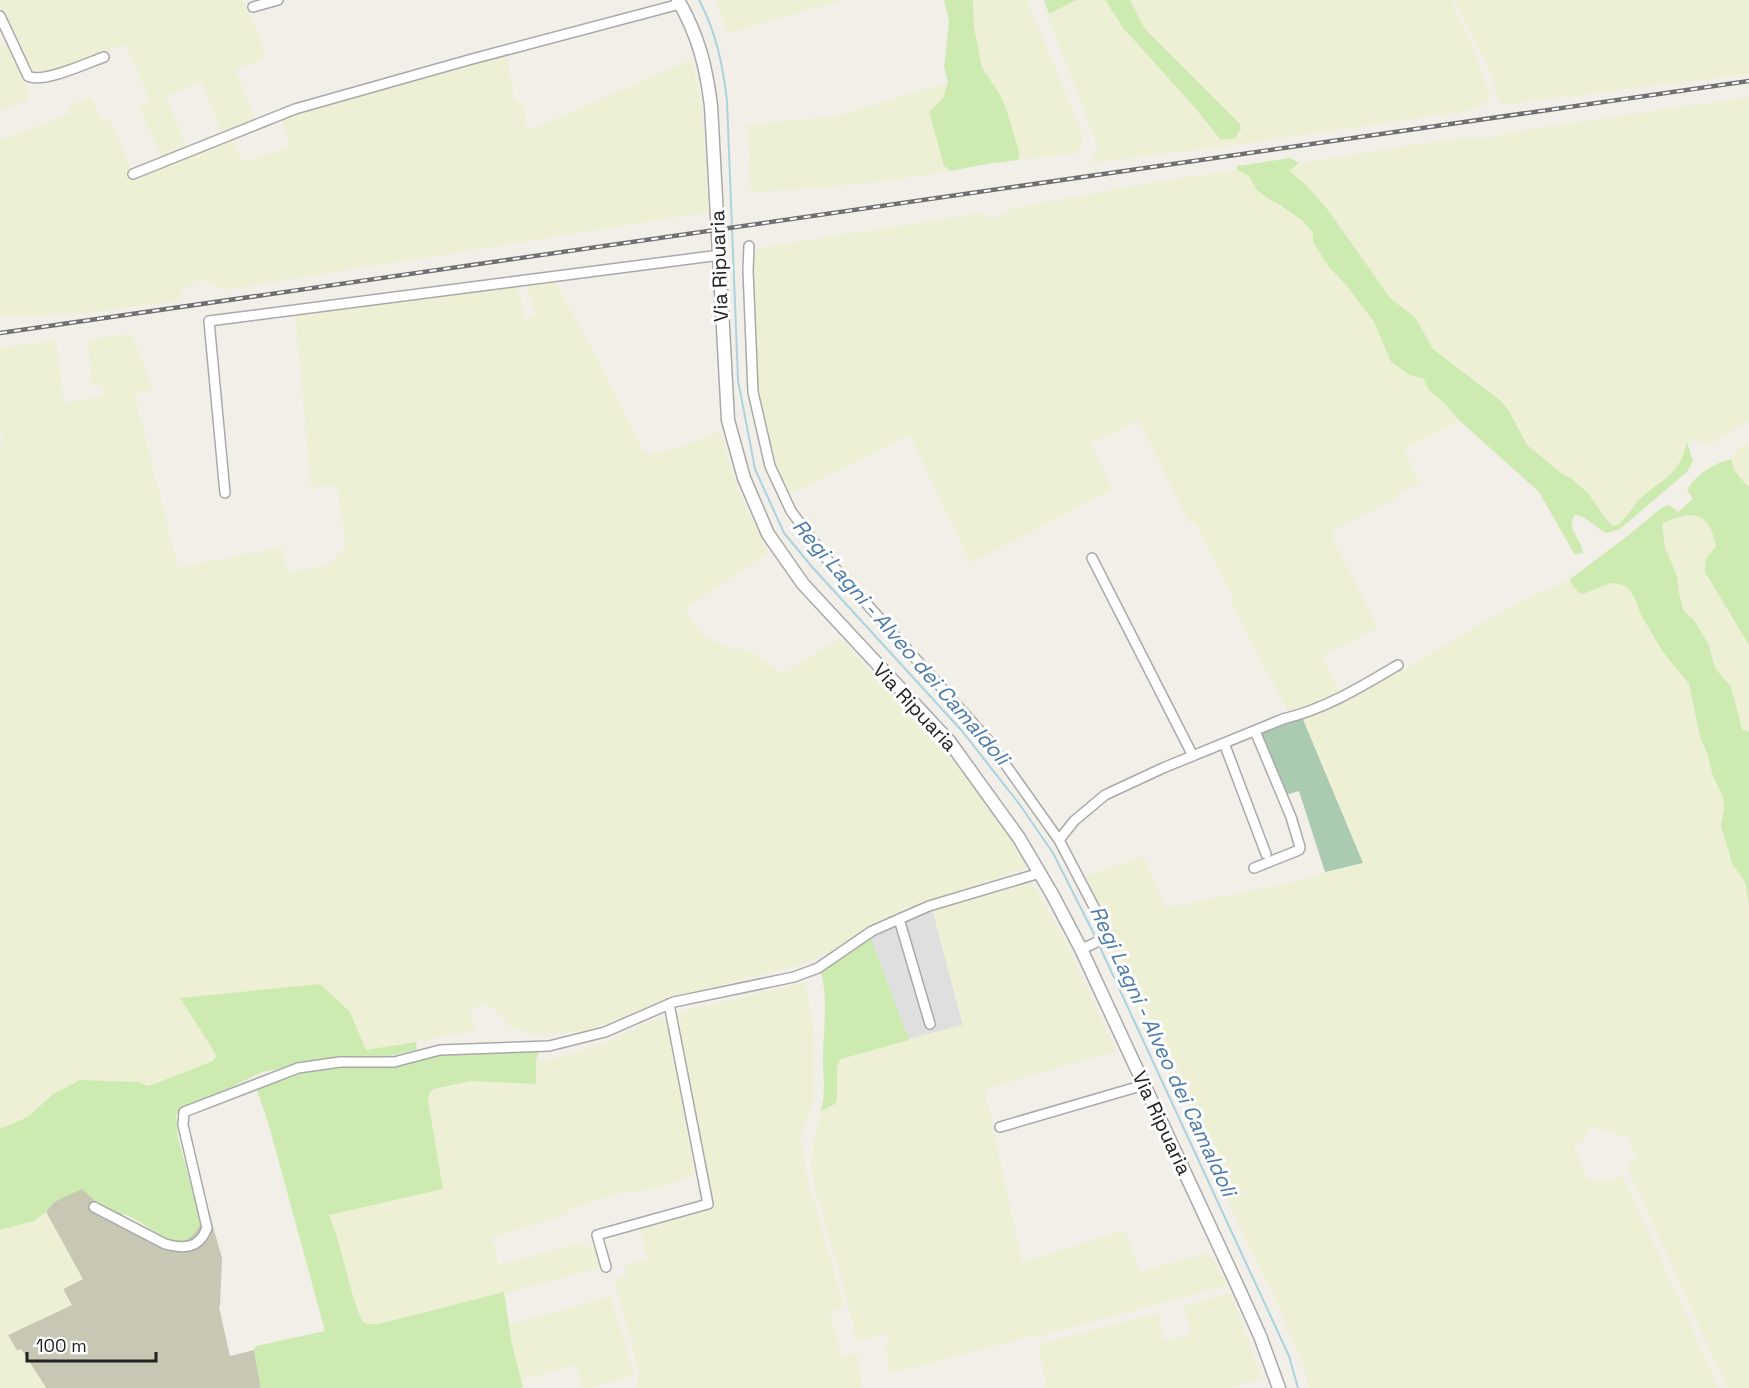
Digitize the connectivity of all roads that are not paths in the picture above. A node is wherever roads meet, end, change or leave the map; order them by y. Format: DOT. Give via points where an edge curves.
graph roads {
  1 [pos="278,0"];
  2 [pos="679,2"];
  3 [pos="253,7"];
  4 [pos="0,16"];
  5 [pos="104,57"];
  6 [pos="133,174"];
  7 [pos="749,246"];
  8 [pos="720,255"];
  9 [pos="225,493"];
  10 [pos="1092,558"];
  11 [pos="1398,665"];
  12 [pos="1256,730"];
  13 [pos="1224,743"];
  14 [pos="1193,756"];
  15 [pos="1059,840"];
  16 [pos="1266,854"];
  17 [pos="1254,868"];
  18 [pos="1040,873"];
  19 [pos="899,919"];
  20 [pos="1086,947"];
  21 [pos="669,1004"];
  22 [pos="930,1024"];
  23 [pos="1144,1085"];
  24 [pos="1000,1127"];
  25 [pos="94,1207"];
  26 [pos="606,1268"];
  27 [pos="1279,1388"];
  1 -- 3 [label="street"];
  2 -- 6 [label="street" via="295,109"];
  2 -- 8 [label="street, Via Ripuaria" via="695,34 707,74"];
  4 -- 5 [label="street" via="28,76 33,79"];
  7 -- 15 [label="street" via="753,392 770,466 791,511 825,557 988,740"];
  8 -- 9 [label="street" via="209,321"];
  8 -- 18 [label="street, Via Ripuaria" via="728,420 744,478 768,534 803,585 949,741"];
  10 -- 14 [label="street"];
  11 -- 12 [label="street" via="1327,705"];
  12 -- 13 [label="street"];
  12 -- 17 [label="street" via="1300,847"];
  13 -- 14 [label="street"];
  13 -- 16 [label="street"];
  14 -- 15 [label="street" via="1105,795 1074,821"];
  15 -- 20 [label="street" via="1104,923 1105,935"];
  18 -- 19 [label="street" via="929,906"];
  18 -- 20 [label="street, Via Ripuaria"];
  19 -- 21 [label="street" via="872,931 818,968 794,977"];
  19 -- 22 [label="street"];
  20 -- 23 [label="street, Via Ripuaria"];
  21 -- 25 [label="street" via="605,1032 549,1046 440,1050 394,1062 340,1062 298,1068 184,1112 183,1125 207,1228 204,1238 193,1246 165,1244"];
  21 -- 26 [label="street" via="708,1204 597,1235"];
  23 -- 24 [label="street"];
  23 -- 27 [label="street, Via Ripuaria" via="1256,1326"];
}
